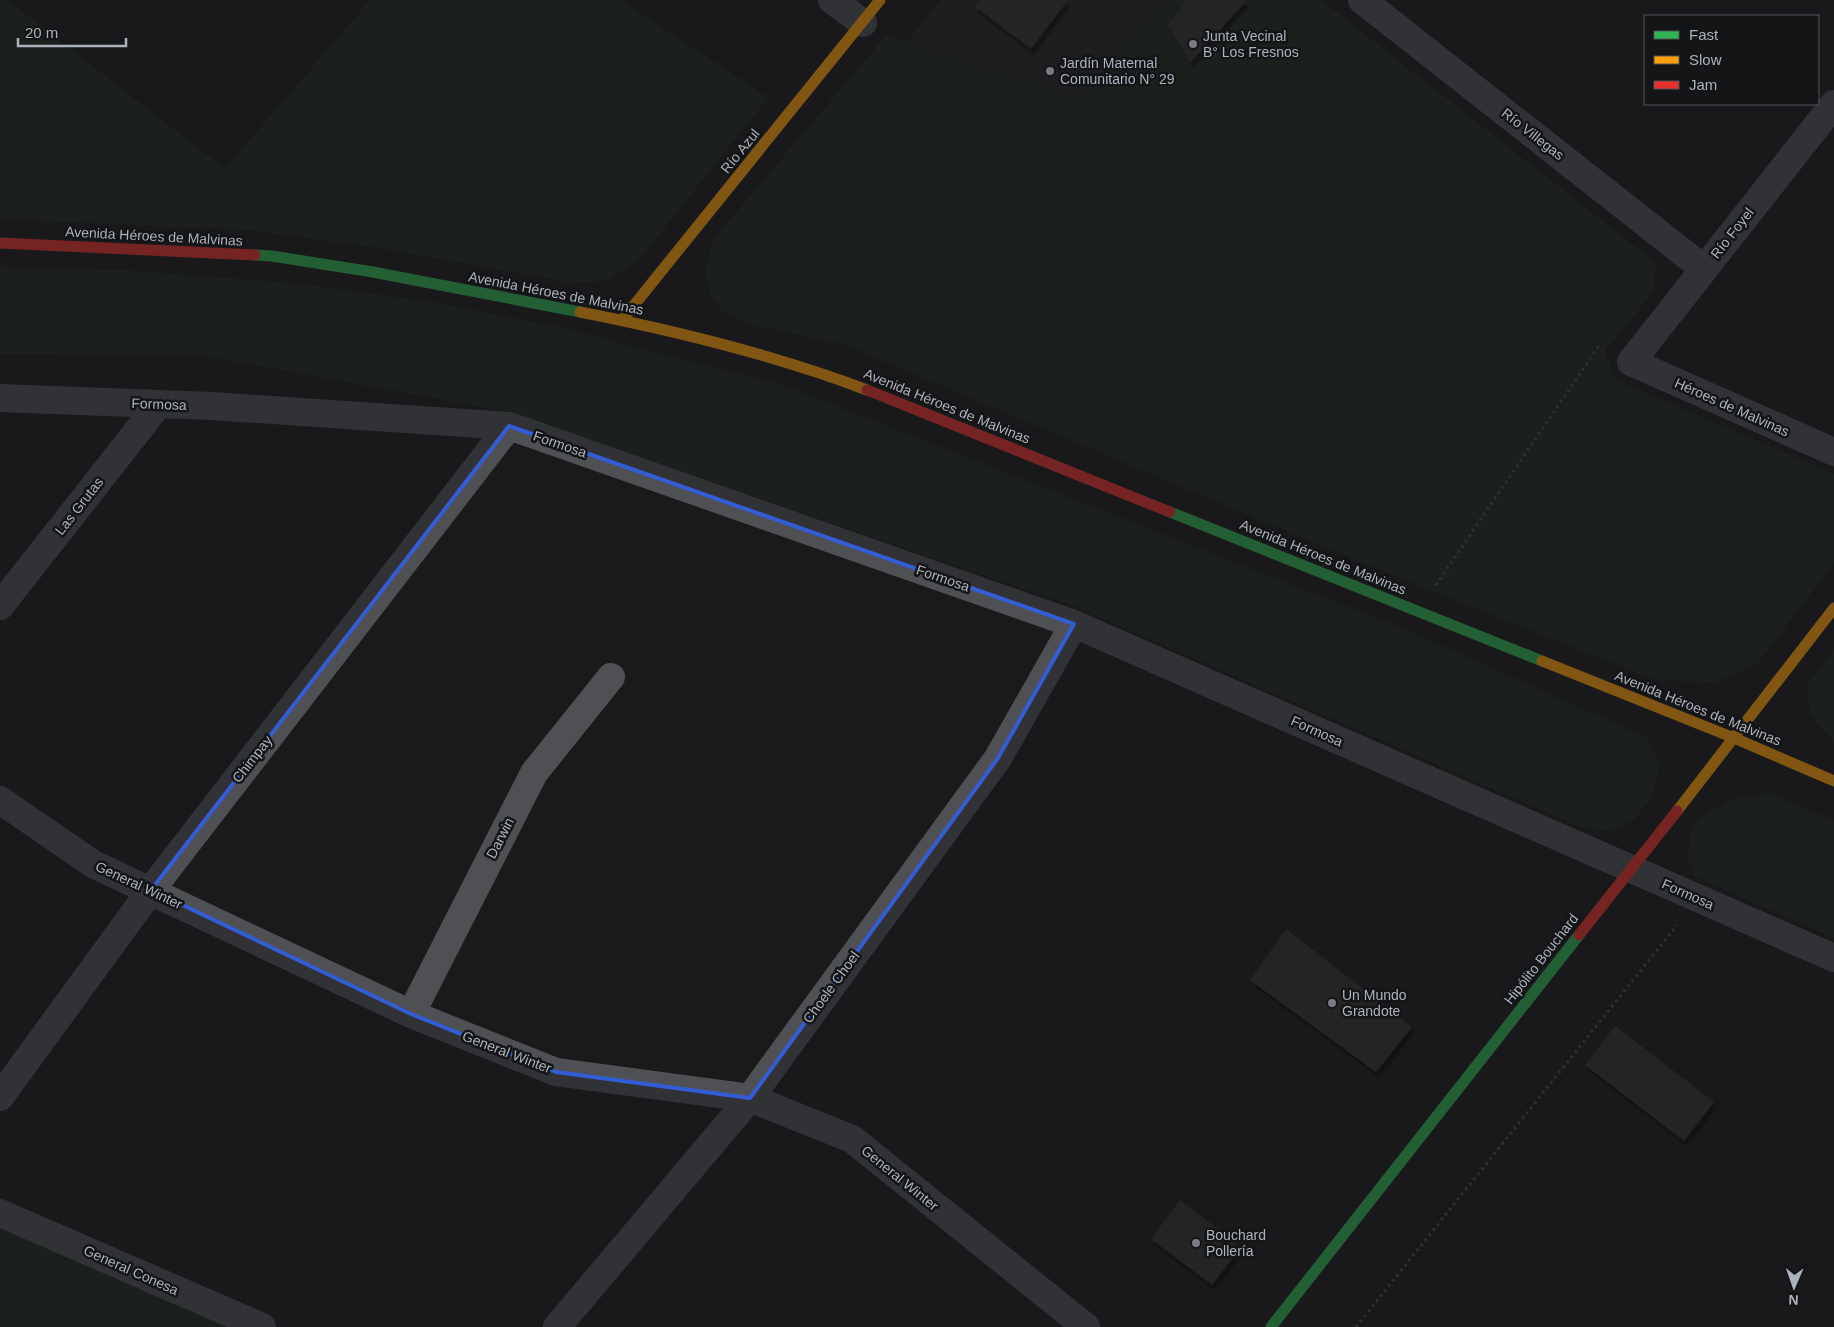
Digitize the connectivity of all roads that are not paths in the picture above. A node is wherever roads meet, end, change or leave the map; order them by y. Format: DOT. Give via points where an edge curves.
graph roads {
  1 [pos="832,0"];
  2 [pos="880,0"];
  3 [pos="1362,0"];
  4 [pos="863,23"];
  5 [pos="1834,104"];
  6 [pos="0,243"];
  7 [pos="1704,269"];
  8 [pos="622,320"];
  9 [pos="1631,362"];
  10 [pos="0,398"];
  11 [pos="158,405"];
  12 [pos="509,426"];
  13 [pos="1834,452"];
  14 [pos="0,606"];
  15 [pos="1834,608"];
  16 [pos="1074,624"];
  17 [pos="611,677"];
  18 [pos="1734,738"];
  19 [pos="1834,781"];
  20 [pos="0,800"];
  21 [pos="1631,869"];
  22 [pos="151,890"];
  23 [pos="1834,958"];
  24 [pos="411,1014"];
  25 [pos="0,1097"];
  26 [pos="750,1098"];
  27 [pos="0,1213"];
  28 [pos="262,1327"];
  29 [pos="557,1327"];
  30 [pos="1086,1327"];
  31 [pos="1271,1327"];
  1 -- 4 [label="street"];
  2 -- 4 [label="main road, Río Azul"];
  3 -- 7 [label="street, Río Villegas"];
  4 -- 8 [label="main road, Río Azul"];
  5 -- 7 [label="street, Río Foyel"];
  6 -- 8 [label="main road, Avenida Héroes de Malvinas" via="272,256"];
  7 -- 9 [label="street, Río Foyel"];
  8 -- 18 [label="main road, Avenida Héroes de Malvinas" via="747,350 864,389"];
  9 -- 13 [label="street, Héroes de Malvinas"];
  10 -- 11 [label="street, Formosa"];
  11 -- 12 [label="street, Formosa"];
  11 -- 14 [label="street, Las Grutas"];
  12 -- 16 [label="street, Formosa"];
  12 -- 22 [label="street, Chimpay"];
  15 -- 18 [label="main road, Hipólito Bouchard"];
  16 -- 21 [label="street, Formosa"];
  16 -- 26 [label="street, Choele Choel" via="998,758"];
  17 -- 24 [label="street, Darwin" via="534,773"];
  18 -- 19 [label="main road, Avenida Héroes de Malvinas"];
  18 -- 21 [label="main road, Hipólito Bouchard"];
  20 -- 22 [label="street, General Winter" via="93,864"];
  21 -- 23 [label="street, Formosa"];
  21 -- 31 [label="main road, Hipólito Bouchard"];
  22 -- 24 [label="street, General Winter"];
  22 -- 25 [label="street, Chimpay"];
  24 -- 26 [label="street, General Winter" via="556,1072"];
  26 -- 29 [label="street, Choele Choel"];
  26 -- 30 [label="street, General Winter" via="852,1139"];
  27 -- 28 [label="street, General Conesa"];
}
